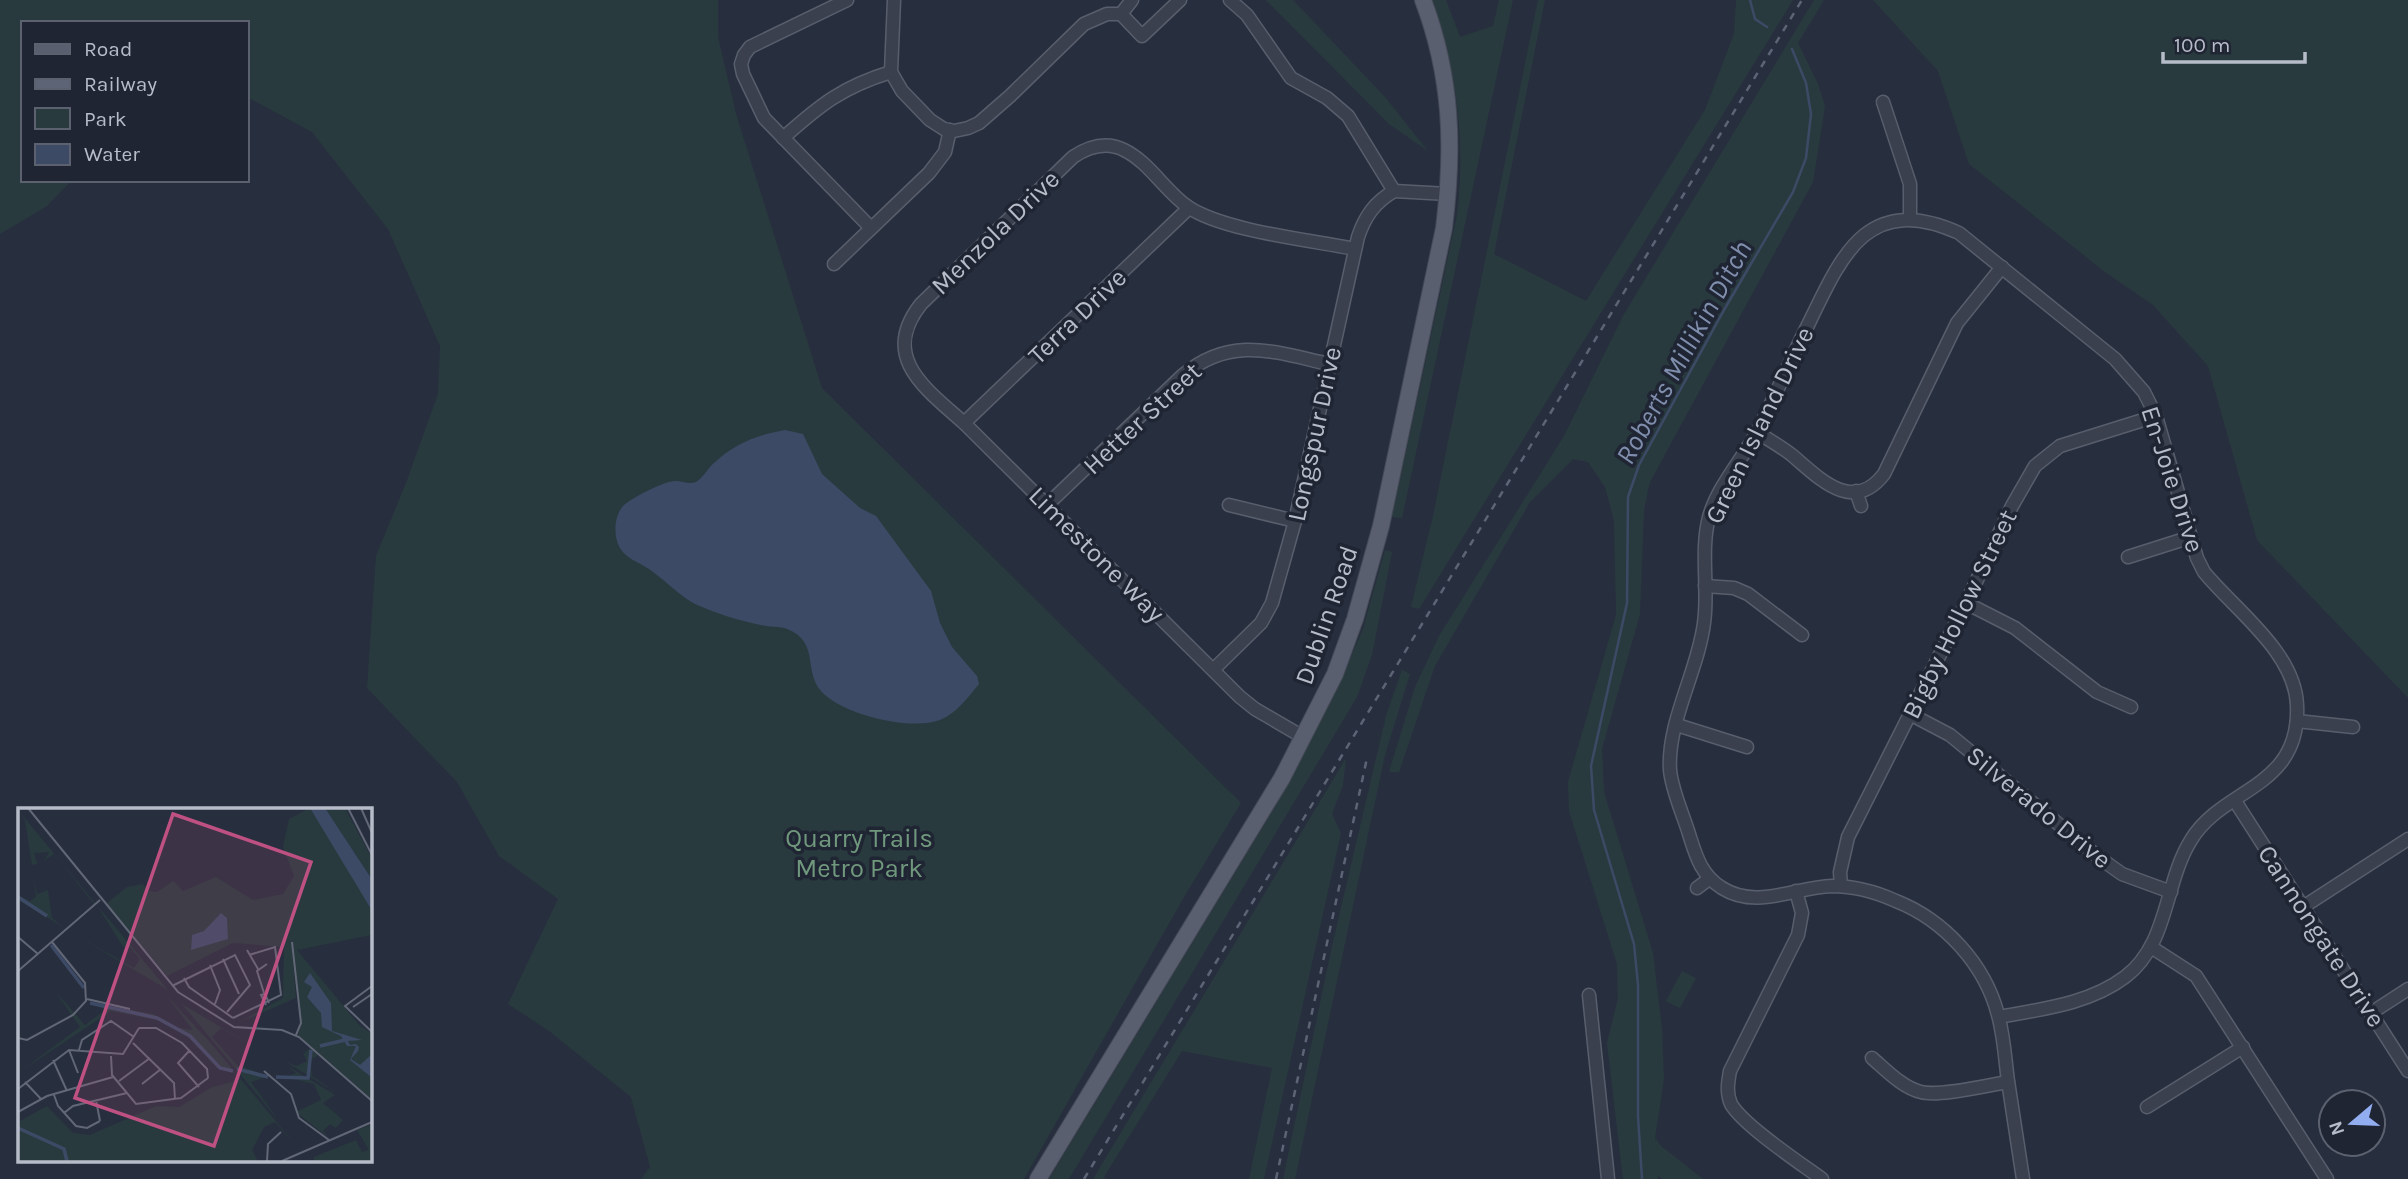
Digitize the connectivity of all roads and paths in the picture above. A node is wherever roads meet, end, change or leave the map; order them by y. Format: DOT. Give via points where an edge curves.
graph roads {
  1 [pos="847,0"];
  2 [pos="894,0"];
  3 [pos="1132,0"];
  4 [pos="1180,0"];
  5 [pos="1230,0"];
  6 [pos="1423,0"];
  7 [pos="1121,14"];
  8 [pos="891,72"];
  9 [pos="1883,102"];
  10 [pos="950,130"];
  11 [pos="783,138"];
  12 [pos="1394,191"];
  13 [pos="1448,194"];
  14 [pos="1189,208"];
  15 [pos="1910,219"];
  16 [pos="870,227"];
  17 [pos="1355,249"];
  18 [pos="834,264"];
  19 [pos="2002,267"];
  20 [pos="905,356"];
  21 [pos="1329,364"];
  22 [pos="2156,415"];
  23 [pos="964,423"];
  24 [pos="1757,432"];
  25 [pos="1856,491"];
  26 [pos="1228,505"];
  27 [pos="1048,506"];
  28 [pos="1861,506"];
  29 [pos="1295,521"];
  30 [pos="2191,537"];
  31 [pos="2129,557"];
  32 [pos="1705,586"];
  33 [pos="1966,603"];
  34 [pos="1802,635"];
  35 [pos="1214,669"];
  36 [pos="2131,707"];
  37 [pos="1910,714"];
  38 [pos="2297,721"];
  39 [pos="1677,725"];
  40 [pos="2353,727"];
  41 [pos="1303,737"];
  42 [pos="1747,747"];
  43 [pos="2235,801"];
  44 [pos="2408,839"];
  45 [pos="1709,879"];
  46 [pos="1841,886"];
  47 [pos="1697,888"];
  48 [pos="1796,891"];
  49 [pos="2171,892"];
  50 [pos="2303,906"];
  51 [pos="2151,947"];
  52 [pos="2408,989"];
  53 [pos="1589,995"];
  54 [pos="2371,1013"];
  55 [pos="1999,1017"];
  56 [pos="2243,1047"];
  57 [pos="1872,1058"];
  58 [pos="2408,1072"];
  59 [pos="2008,1082"];
  60 [pos="2147,1107"];
  61 [pos="1038,1179"];
  62 [pos="1608,1179"];
  63 [pos="1822,1179"];
  64 [pos="2023,1179"];
  65 [pos="2328,1179"];
  1 -- 11 [label="street" via="750,47 744,55 741,64 748,85 764,118"];
  2 -- 8 [label="street"];
  3 -- 7 [label="street"];
  4 -- 7 [label="street" via="1142,36"];
  5 -- 12 [label="street" via="1247,15 1291,78 1327,98 1348,117"];
  6 -- 13 [label="main road, Dublin Road" via="1447,89 1451,133"];
  7 -- 10 [label="street" via="1107,14 1084,24 979,123"];
  8 -- 10 [label="street" via="916,107"];
  8 -- 11 [label="street" via="827,99"];
  9 -- 15 [label="street" via="1910,184"];
  10 -- 16 [label="street" via="944,152 929,173"];
  11 -- 16 [label="street"];
  12 -- 13 [label="street"];
  12 -- 17 [label="street, Longspur Drive" via="1375,205 1364,221"];
  13 -- 41 [label="main road, Dublin Road" via="1365,588 1335,674"];
  14 -- 17 [label="street" via="1233,225"];
  14 -- 20 [label="street, Menzola Drive" via="1122,149 1092,147 1073,157 921,304 907,328"];
  14 -- 23 [label="street, Terra Drive"];
  15 -- 19 [label="street, En-Joie Drive" via="1959,233"];
  15 -- 24 [label="street, Green Island Drive" via="1882,226 1847,250"];
  16 -- 18 [label="street"];
  17 -- 21 [label="street, Longspur Drive"];
  19 -- 22 [label="street, En-Joie Drive" via="2115,359 2144,392"];
  19 -- 25 [label="street" via="1957,323 1884,474"];
  20 -- 23 [label="street, Limestone Way" via="923,385"];
  21 -- 27 [label="street, Hetter Street" via="1256,348 1209,357 1183,374"];
  21 -- 29 [label="street, Longspur Drive"];
  22 -- 30 [label="street, En-Joie Drive"];
  22 -- 33 [label="street, Bigby Hollow Street" via="2060,446 2035,466"];
  23 -- 27 [label="street, Limestone Way"];
  24 -- 25 [label="street" via="1826,484 1843,492"];
  24 -- 32 [label="street, Green Island Drive" via="1710,515"];
  25 -- 28 [label="street"];
  26 -- 29 [label="street"];
  27 -- 35 [label="street, Limestone Way"];
  29 -- 35 [label="street, Longspur Drive" via="1266,615"];
  30 -- 31 [label="street"];
  30 -- 38 [label="street, En-Joie Drive" via="2204,572 2283,662 2297,702"];
  32 -- 34 [label="street" via="1748,594"];
  32 -- 39 [label="street, Green Island Drive" via="1702,637"];
  33 -- 36 [label="street" via="2015,628 2097,692"];
  33 -- 37 [label="street, Bigby Hollow Street"];
  35 -- 41 [label="street, Limestone Way" via="1255,709"];
  37 -- 46 [label="street, Bigby Hollow Street" via="1848,836"];
  37 -- 49 [label="street, Silverado Drive" via="1950,735 2111,867"];
  38 -- 40 [label="street"];
  38 -- 43 [label="street, En-Joie Drive" via="2291,743 2275,770"];
  39 -- 42 [label="street"];
  39 -- 45 [label="street, Green Island Drive" via="1670,750 1671,775 1697,859"];
  41 -- 61 [label="main road, Dublin Road"];
  43 -- 49 [label="street, En-Joie Drive" via="2206,820 2190,841"];
  43 -- 50 [label="street, Cannongate Drive"];
  44 -- 50 [label="street"];
  45 -- 47 [label="street"];
  45 -- 48 [label="street" via="1744,897"];
  46 -- 48 [label="street"];
  46 -- 55 [label="street" via="1912,907 1948,933 1982,977"];
  48 -- 63 [label="street" via="1802,913 1798,935 1730,1071 1727,1088 1742,1118"];
  49 -- 51 [label="street, En-Joie Drive"];
  50 -- 54 [label="street, Cannongate Drive"];
  51 -- 55 [label="street" via="2126,976 2096,993"];
  51 -- 56 [label="street" via="2196,976"];
  52 -- 54 [label="street"];
  53 -- 62 [label="street"];
  54 -- 58 [label="street, Cannongate Drive"];
  55 -- 59 [label="street"];
  56 -- 60 [label="street"];
  56 -- 65 [label="street"];
  57 -- 59 [label="street" via="1922,1093"];
  59 -- 64 [label="street"];
}
